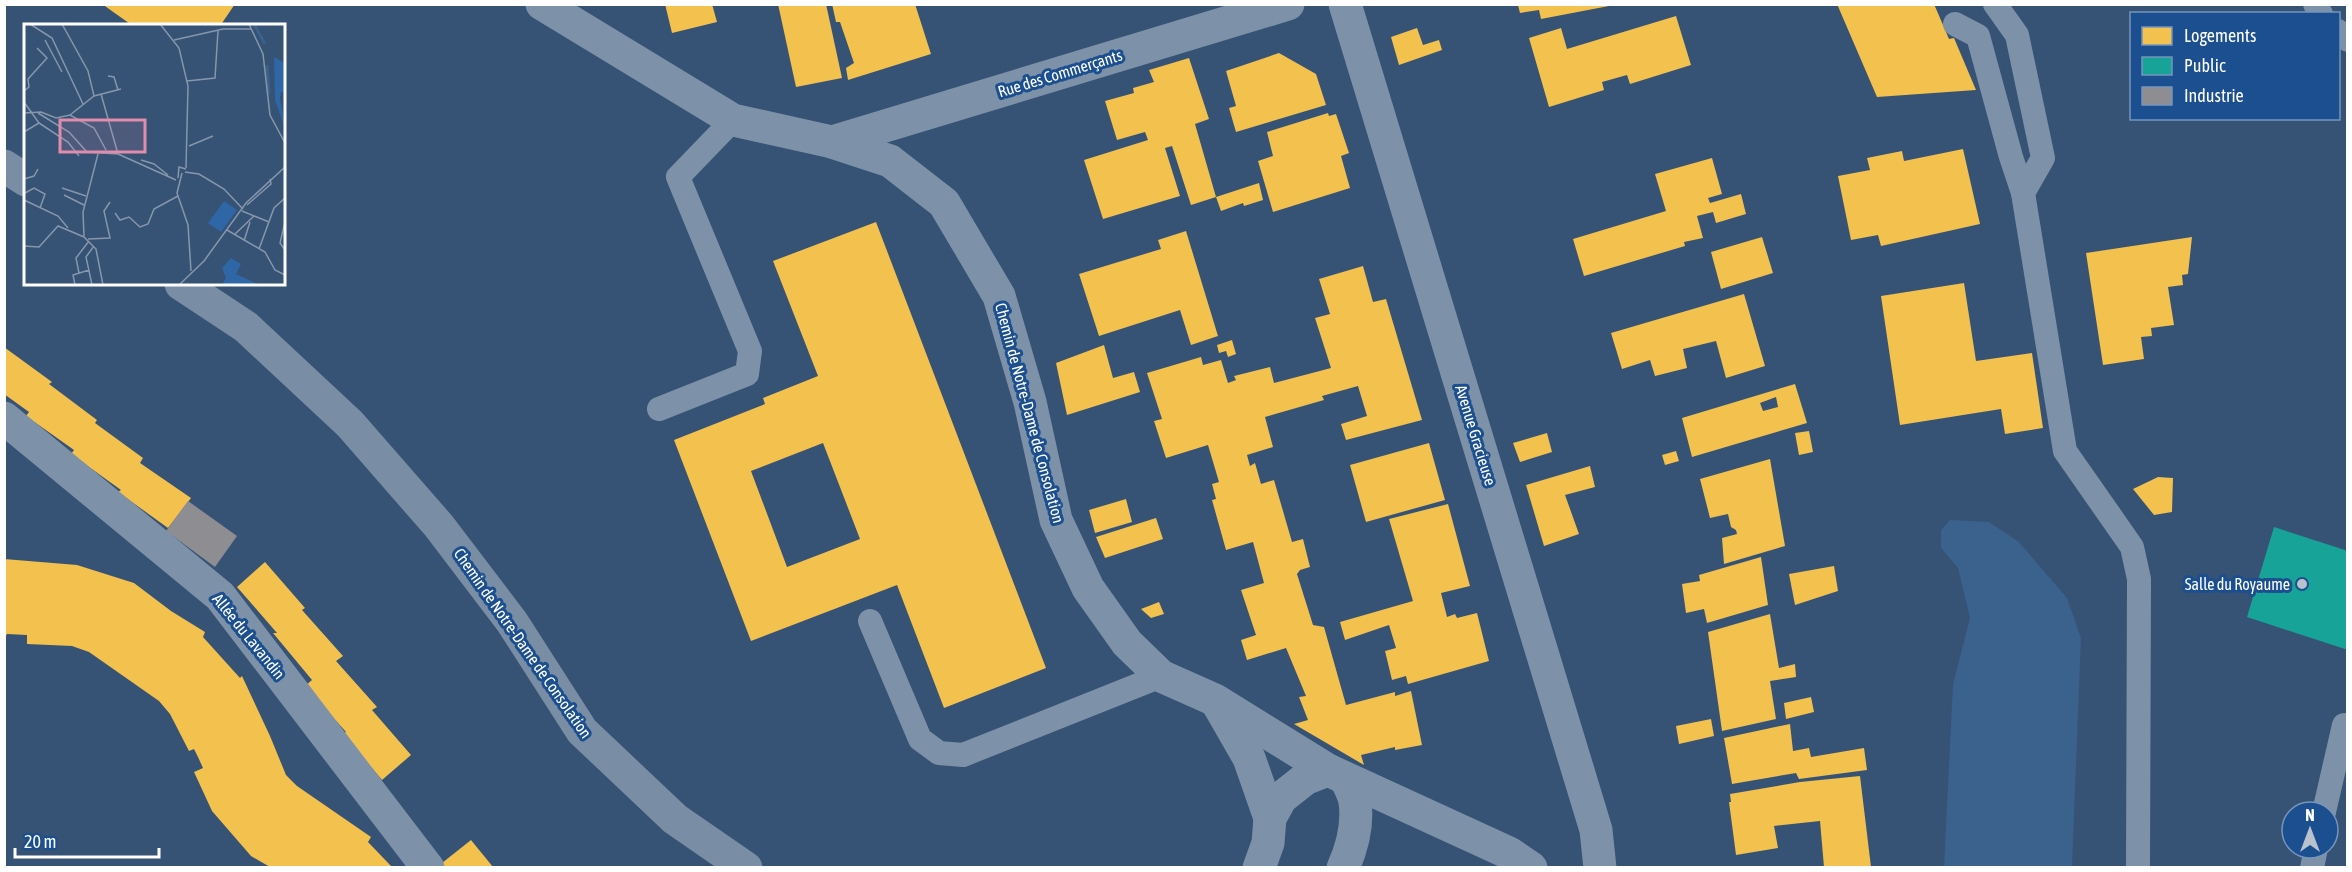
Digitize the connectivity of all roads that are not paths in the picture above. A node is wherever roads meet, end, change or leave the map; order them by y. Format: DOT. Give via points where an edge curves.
graph roads {
  1 [pos="542,4"];
  2 [pos="1288,4"];
  3 [pos="1345,4"];
  4 [pos="1995,4"];
  5 [pos="1955,24"];
  6 [pos="733,120"];
  7 [pos="832,142"];
  8 [pos="4,166"];
  9 [pos="24,179"];
  10 [pos="2023,193"];
  11 [pos="183,285"];
  12 [pos="659,409"];
  13 [pos="4,418"];
  14 [pos="870,621"];
  15 [pos="1161,676"];
  16 [pos="1215,700"];
  17 [pos="2348,725"];
  18 [pos="1337,774"];
  19 [pos="2327,800"];
  20 [pos="1269,849"];
  21 [pos="428,867"];
  22 [pos="746,867"];
  23 [pos="1343,867"];
  24 [pos="1531,867"];
  25 [pos="1600,867"];
  26 [pos="2138,867"];
  1 -- 6 [label="street, Chemin de Notre-Dame de Consolation"];
  2 -- 7 [label="street, Rue des Commerçants"];
  3 -- 25 [label="street, Avenue Gracieuse" via="1596,830"];
  4 -- 10 [label="lane" via="2017,35 2043,158"];
  5 -- 10 [label="lane" via="1978,36"];
  6 -- 7 [label="street, Chemin de Notre-Dame de Consolation"];
  6 -- 12 [label="lane" via="678,177 750,351 747,374"];
  7 -- 15 [label="street, Chemin de Notre-Dame de Consolation" via="890,161 944,203 999,296 1030,402 1056,520 1088,588 1127,643"];
  8 -- 9 [label="street"];
  10 -- 26 [label="lane" via="2065,452 2132,547 2139,579"];
  11 -- 22 [label="street, Chemin de Notre-Dame de Consolation" via="246,327 350,424 453,543 512,622 582,731 675,819"];
  13 -- 21 [label="street, Allée du Lavandin" via="220,596"];
  14 -- 15 [label="lane" via="920,739 939,753 963,755"];
  15 -- 16 [label="street, Chemin de Notre-Dame de Consolation"];
  16 -- 18 [label="street, Chemin de Notre-Dame de Consolation"];
  16 -- 20 [label="street" via="1249,758"];
  17 -- 19 [label="lane" via="2344,725"];
  18 -- 20 [label="street" via="1305,779 1281,798"];
  18 -- 23 [label="street" via="1355,800 1354,829"];
  18 -- 24 [label="street, Chemin de Notre-Dame de Consolation"];
}
